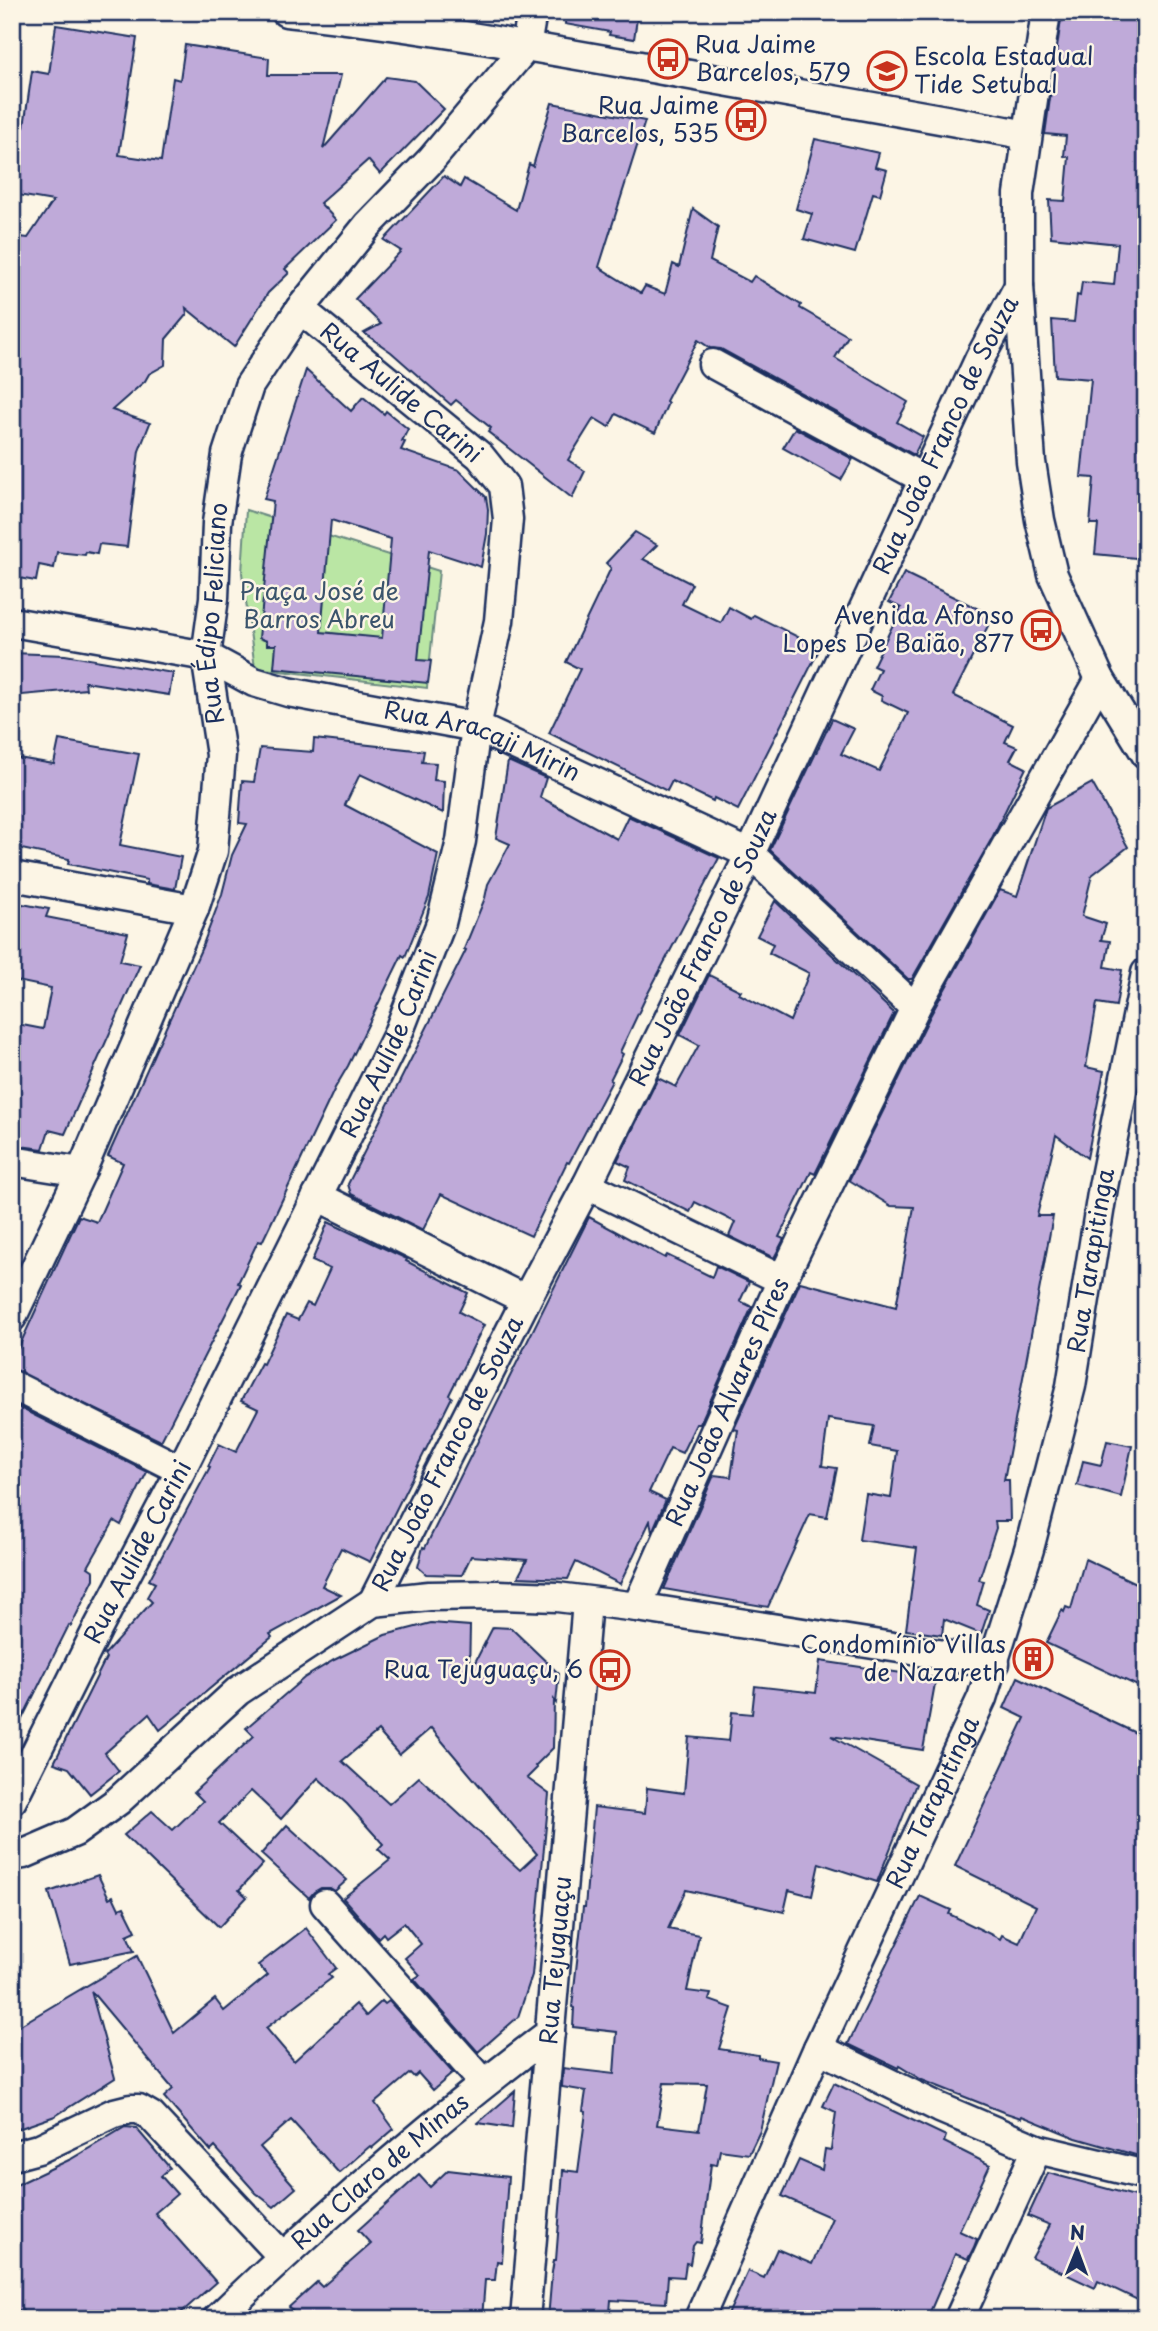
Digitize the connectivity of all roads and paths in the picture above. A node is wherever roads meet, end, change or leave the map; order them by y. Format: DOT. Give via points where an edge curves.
graph roads {
  1 [pos="286,12"];
  2 [pos="532,12"];
  3 [pos="1045,12"];
  4 [pos="526,47"];
  5 [pos="1027,135"];
  6 [pos="1019,286"];
  7 [pos="300,309"];
  8 [pos="980,358"];
  9 [pos="1023,358"];
  10 [pos="713,364"];
  11 [pos="924,479"];
  12 [pos="12,622"];
  13 [pos="206,656"];
  14 [pos="1100,678"];
  15 [pos="476,727"];
  16 [pos="1146,754"];
  17 [pos="750,854"];
  18 [pos="12,876"];
  19 [pos="194,909"];
  20 [pos="1146,973"];
  21 [pos="915,1008"];
  22 [pos="12,1161"];
  23 [pos="81,1172"];
  24 [pos="587,1185"];
  25 [pos="317,1196"];
  26 [pos="782,1280"];
  27 [pos="526,1300"];
  28 [pos="12,1317"];
  29 [pos="12,1385"];
  30 [pos="181,1470"];
  31 [pos="373,1602"];
  32 [pos="587,1602"];
  33 [pos="637,1607"];
  34 [pos="995,1663"];
  35 [pos="12,1800"];
  36 [pos="12,1856"];
  37 [pos="325,1903"];
  38 [pos="550,2033"];
  39 [pos="818,2048"];
  40 [pos="484,2083"];
  41 [pos="1037,2149"];
  42 [pos="12,2156"];
  43 [pos="1146,2175"];
  44 [pos="282,2256"];
  45 [pos="217,2319"];
  46 [pos="525,2319"];
  47 [pos="699,2319"];
  48 [pos="960,2319"];
  1 -- 4 [label="street"];
  2 -- 4 [label="street"];
  3 -- 5 [label="street"];
  4 -- 5 [label="street"];
  4 -- 7 [label="street, Rua Édipo Feliciano"];
  5 -- 6 [label="street" via="1019,194"];
  6 -- 8 [label="street, Rua João Franco de Souza"];
  6 -- 9 [label="street"];
  7 -- 13 [label="street, Rua Édipo Feliciano" via="249,386 227,454"];
  7 -- 15 [label="street, Rua Aulide Carini" via="480,456 504,486 508,519 499,621"];
  8 -- 9 [label="street" via="1004,354"];
  8 -- 11 [label="street, Rua João Franco de Souza"];
  9 -- 14 [label="street" via="1031,462 1045,542 1053,575"];
  10 -- 11 [label="street"];
  11 -- 17 [label="street, Rua João Franco de Souza"];
  12 -- 13 [label="street, Rua Aracaji Mirin"];
  13 -- 15 [label="street, Rua Aracaji Mirin" via="254,682 288,692"];
  13 -- 19 [label="street, Rua Édipo Feliciano" via="221,755 213,851"];
  14 -- 16 [label="street"];
  14 -- 21 [label="street"];
  15 -- 17 [label="street, Rua Aracaji Mirin"];
  15 -- 25 [label="street, Rua Aulide Carini" via="461,841 441,923 397,1036"];
  17 -- 21 [label="street, Rua Aracaji Mirin"];
  17 -- 24 [label="street, Rua João Franco de Souza"];
  18 -- 19 [label="street"];
  19 -- 23 [label="street, Rua Édipo Feliciano"];
  20 -- 34 [label="street, Rua Tarapitinga" via="1103,1187 1071,1386"];
  21 -- 26 [label="street"];
  22 -- 23 [label="street"];
  23 -- 28 [label="street, Rua Édipo Feliciano"];
  24 -- 26 [label="street, Rua João Álvares Píres"];
  24 -- 27 [label="street, Rua João Franco de Souza"];
  25 -- 27 [label="street"];
  25 -- 30 [label="street, Rua Aulide Carini"];
  26 -- 33 [label="street, Rua João Álvares Píres"];
  27 -- 31 [label="street, Rua João Franco de Souza"];
  29 -- 30 [label="street"];
  30 -- 35 [label="street, Rua Aulide Carini"];
  31 -- 32 [label="street" via="498,1595"];
  31 -- 36 [label="street" via="239,1691 118,1801 75,1832"];
  32 -- 33 [label="street"];
  32 -- 38 [label="street, Rua Tejuguaçu"];
  33 -- 34 [label="street"];
  34 -- 39 [label="street, Rua Tarapitinga"];
  37 -- 40 [label="street"];
  38 -- 40 [label="street, Rua Claro de Minas"];
  38 -- 46 [label="street, Rua Tejuguaçu"];
  39 -- 41 [label="street"];
  39 -- 47 [label="street, Rua Tarapitinga"];
  40 -- 44 [label="street, Rua Claro de Minas"];
  41 -- 43 [label="street"];
  41 -- 48 [label="street"];
  42 -- 44 [label="street" via="38,2149 114,2113 139,2109 151,2116"];
  44 -- 45 [label="street, Rua Claro de Minas"];
}
